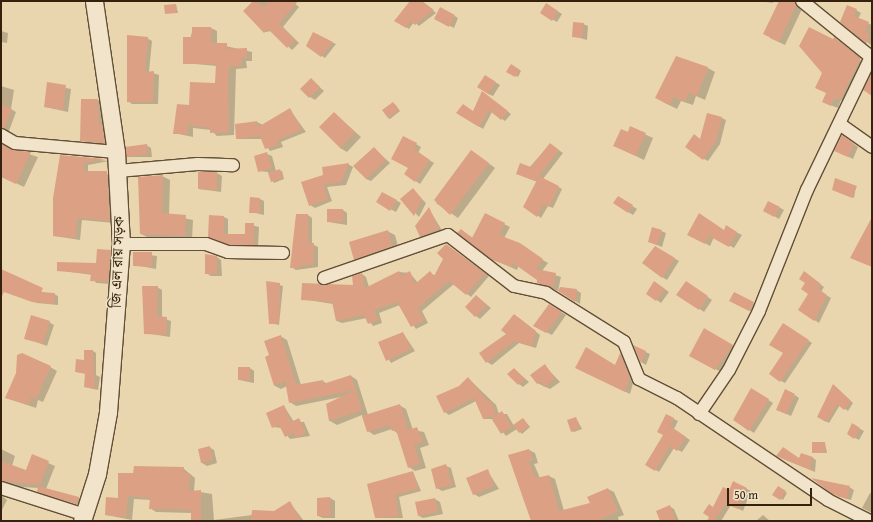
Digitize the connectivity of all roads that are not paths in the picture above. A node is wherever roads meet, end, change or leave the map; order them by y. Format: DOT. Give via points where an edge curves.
graph roads {
  1 [pos="94,1"];
  2 [pos="802,1"];
  3 [pos="872,56"];
  4 [pos="841,125"];
  5 [pos="1,134"];
  6 [pos="872,147"];
  7 [pos="116,152"];
  8 [pos="233,165"];
  9 [pos="118,171"];
  10 [pos="121,244"];
  11 [pos="283,253"];
  12 [pos="324,278"];
  13 [pos="699,414"];
  14 [pos="1,488"];
  15 [pos="83,518"];
  16 [pos="870,521"];
  1 -- 7 [label="main road, জি এল রায় সড়ক"];
  2 -- 3 [label="street"];
  3 -- 4 [label="street"];
  4 -- 6 [label="street"];
  4 -- 13 [label="street" via="807,190 759,311 729,370"];
  5 -- 7 [label="street" via="15,143"];
  7 -- 9 [label="main road, জি এল রায় সড়ক"];
  8 -- 9 [label="street" via="198,164"];
  9 -- 10 [label="main road, জি এল রায় সড়ক"];
  10 -- 11 [label="street" via="206,244 228,252"];
  10 -- 15 [label="main road, জি এল রায় সড়ক" via="108,412 97,474"];
  12 -- 13 [label="street" via="448,235 514,286 546,293 624,342 639,379"];
  13 -- 16 [label="street" via="828,500"];
  14 -- 15 [label="street"];
}
